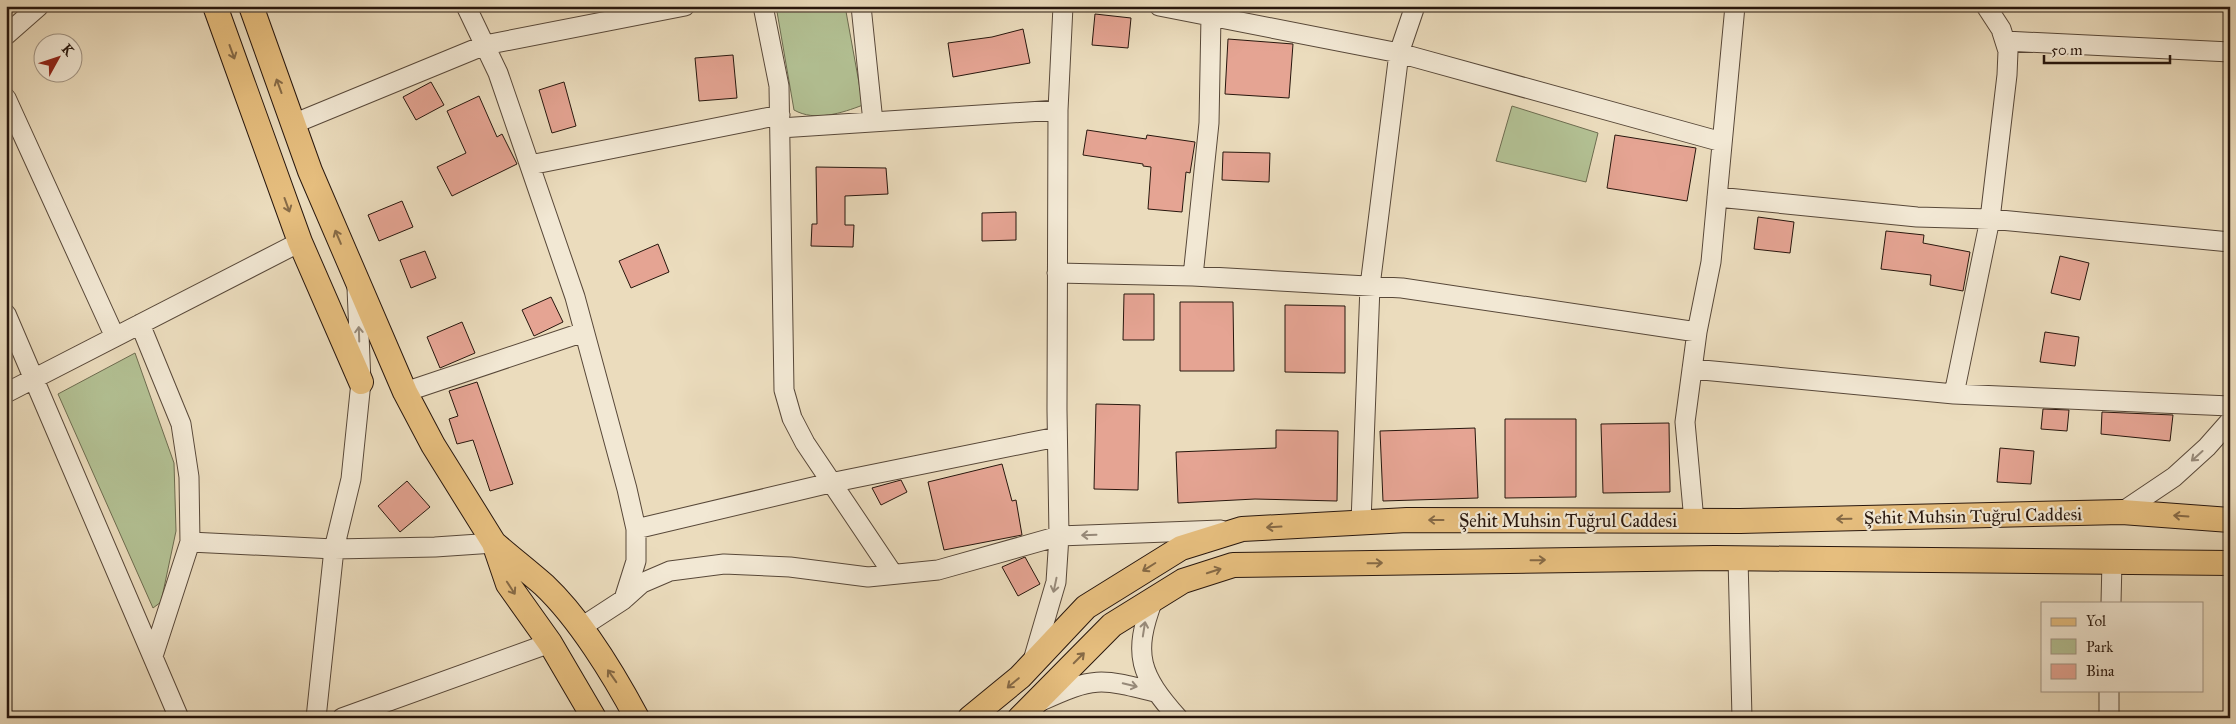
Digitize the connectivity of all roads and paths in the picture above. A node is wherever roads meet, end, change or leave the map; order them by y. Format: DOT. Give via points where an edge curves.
graph roads {
  1 [pos="39,6"];
  2 [pos="215,6"];
  3 [pos="251,6"];
  4 [pos="466,6"];
  5 [pos="685,6"];
  6 [pos="763,6"];
  7 [pos="860,6"];
  8 [pos="1063,6"];
  9 [pos="1159,6"];
  10 [pos="1415,6"];
  11 [pos="1735,6"];
  12 [pos="1986,6"];
  13 [pos="1211,16"];
  14 [pos="6,35"];
  15 [pos="2005,41"];
  16 [pos="485,46"];
  17 [pos="2230,52"];
  18 [pos="1399,53"];
  19 [pos="6,98"];
  20 [pos="1058,110"];
  21 [pos="780,122"];
  22 [pos="873,122"];
  23 [pos="293,124"];
  24 [pos="1722,142"];
  25 [pos="530,165"];
  26 [pos="1717,197"];
  27 [pos="1990,219"];
  28 [pos="300,242"];
  29 [pos="2230,242"];
  30 [pos="1057,273"];
  31 [pos="1193,276"];
  32 [pos="357,282"];
  33 [pos="1370,286"];
  34 [pos="6,314"];
  35 [pos="140,324"];
  36 [pos="584,332"];
  37 [pos="1697,332"];
  38 [pos="115,337"];
  39 [pos="1692,369"];
  40 [pos="35,378"];
  41 [pos="361,382"];
  42 [pos="405,392"];
  43 [pos="6,393"];
  44 [pos="1954,394"];
  45 [pos="2230,406"];
  46 [pos="2230,420"];
  47 [pos="1057,437"];
  48 [pos="830,483"];
  49 [pos="2122,512"];
  50 [pos="2230,520"];
  51 [pos="1694,521"];
  52 [pos="1361,522"];
  53 [pos="636,529"];
  54 [pos="1242,529"];
  55 [pos="1059,536"];
  56 [pos="190,542"];
  57 [pos="494,543"];
  58 [pos="334,549"];
  59 [pos="1738,558"];
  60 [pos="2112,561"];
  61 [pos="2230,562"];
  62 [pos="893,574"];
  63 [pos="623,600"];
  64 [pos="1153,600"];
  65 [pos="2111,602"];
  66 [pos="580,628"];
  67 [pos="550,643"];
  68 [pos="154,656"];
  69 [pos="1032,665"];
  70 [pos="1155,692"];
  71 [pos="2109,692"];
  72 [pos="1027,711"];
  73 [pos="180,718"];
  74 [pos="316,718"];
  75 [pos="342,718"];
  76 [pos="594,718"];
  77 [pos="637,718"];
  78 [pos="970,718"];
  79 [pos="1178,718"];
  80 [pos="1742,718"];
  81 [pos="2109,718"];
  1 -- 14 [label="street"];
  2 -- 28 [label="main road, one-way"];
  23 -- 3 [label="main road, one-way"];
  4 -- 16 [label="street"];
  5 -- 16 [label="street"];
  6 -- 21 [label="street" via="780,86"];
  7 -- 22 [label="street"];
  8 -- 20 [label="street"];
  9 -- 13 [label="street"];
  10 -- 18 [label="street"];
  11 -- 24 [label="street"];
  12 -- 15 [label="street"];
  13 -- 18 [label="street"];
  13 -- 31 [label="street" via="1209,124"];
  15 -- 17 [label="street"];
  15 -- 27 [label="street" via="2007,75"];
  16 -- 23 [label="street"];
  16 -- 25 [label="street" via="498,73"];
  18 -- 24 [label="street"];
  18 -- 33 [label="street"];
  19 -- 38 [label="street"];
  20 -- 22 [label="street"];
  20 -- 30 [label="street"];
  21 -- 22 [label="street"];
  21 -- 25 [label="street"];
  21 -- 48 [label="street" via="784,390 792,418"];
  32 -- 23 [label="main road, one-way"];
  24 -- 26 [label="street"];
  25 -- 36 [label="street"];
  26 -- 27 [label="street" via="1917,217"];
  26 -- 37 [label="street" via="1711,262"];
  27 -- 29 [label="street"];
  27 -- 44 [label="street"];
  28 -- 35 [label="street"];
  28 -- 41 [label="main road"];
  30 -- 31 [label="street"];
  30 -- 47 [label="street"];
  31 -- 33 [label="street"];
  41 -- 32 [label="street, one-way"];
  32 -- 42 [label="main road"];
  33 -- 37 [label="street"];
  33 -- 52 [label="street"];
  34 -- 40 [label="street"];
  35 -- 38 [label="street"];
  35 -- 56 [label="street" via="181,424 189,477"];
  36 -- 42 [label="street"];
  36 -- 53 [label="street"];
  37 -- 39 [label="street"];
  38 -- 40 [label="street"];
  39 -- 44 [label="street"];
  39 -- 51 [label="street" via="1686,422"];
  40 -- 43 [label="street"];
  40 -- 68 [label="street"];
  41 -- 58 [label="street" via="351,479"];
  42 -- 57 [label="main road" via="433,445"];
  44 -- 45 [label="street"];
  46 -- 49 [label="street, one-way" via="2207,447 2174,477"];
  47 -- 48 [label="street"];
  47 -- 55 [label="street"];
  48 -- 53 [label="street"];
  48 -- 62 [label="street"];
  50 -- 49 [label="main road, Şehit Muhsin Tuğrul Caddesi, one-way"];
  49 -- 51 [label="main road, Şehit Muhsin Tuğrul Caddesi, one-way"];
  51 -- 52 [label="main road, Şehit Muhsin Tuğrul Caddesi, one-way"];
  52 -- 54 [label="main road, Şehit Muhsin Tuğrul Caddesi, one-way"];
  53 -- 63 [label="street" via="636,561"];
  54 -- 55 [label="street, one-way"];
  54 -- 69 [label="main road, Şehit Muhsin Tuğrul Caddesi, one-way" via="1181,548 1086,607"];
  55 -- 62 [label="street" via="938,570"];
  55 -- 69 [label="street, one-way" via="1056,582"];
  56 -- 58 [label="street"];
  56 -- 68 [label="street"];
  57 -- 58 [label="street"];
  57 -- 66 [label="main road" via="545,587"];
  57 -- 67 [label="main road, one-way" via="508,584"];
  58 -- 74 [label="street"];
  59 -- 60 [label="main road"];
  64 -- 59 [label="main road, one-way" via="1183,581 1233,565"];
  59 -- 80 [label="street"];
  60 -- 61 [label="main road"];
  60 -- 65 [label="street"];
  62 -- 63 [label="street" via="868,577 790,567 724,564 670,571 642,583"];
  63 -- 66 [label="street"];
  70 -- 64 [label="street, one-way" via="1144,667 1141,644 1144,623"];
  72 -- 64 [label="main road, one-way" via="1112,625"];
  77 -- 66 [label="main road, one-way" via="621,688"];
  67 -- 75 [label="street"];
  67 -- 76 [label="main road"];
  68 -- 73 [label="street"];
  69 -- 78 [label="main road, Şehit Muhsin Tuğrul Caddesi, one-way"];
  72 -- 70 [label="street, one-way" via="1079,684 1097,680"];
  70 -- 79 [label="street"];
  71 -- 81 [label="street"];
}
